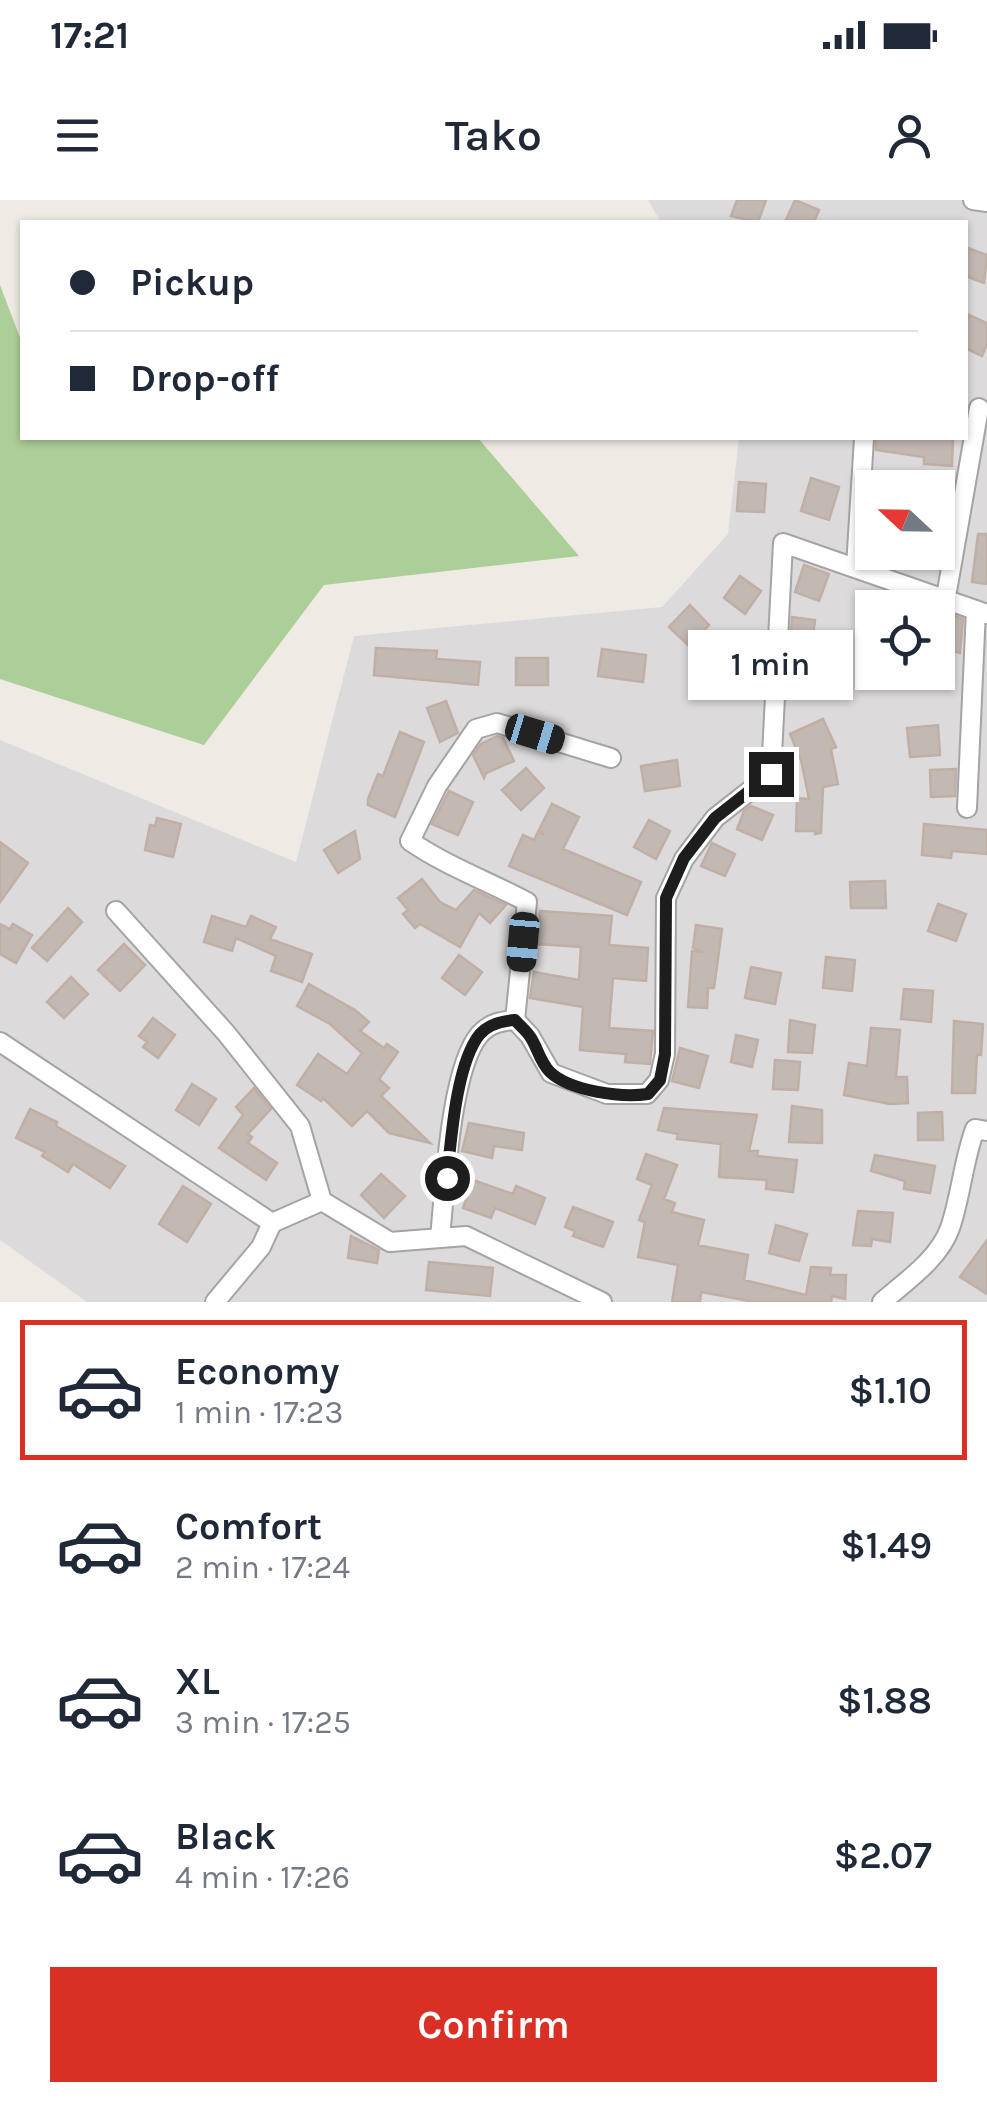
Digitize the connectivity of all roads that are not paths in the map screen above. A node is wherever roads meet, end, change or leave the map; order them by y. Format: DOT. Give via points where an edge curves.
graph roads {
  1 [pos="973,200"];
  2 [pos="987,202"];
  3 [pos="979,408"];
  4 [pos="864,440"];
  5 [pos="862,470"];
  6 [pos="855,566"];
  7 [pos="867,570"];
  8 [pos="924,590"];
  9 [pos="947,590"];
  10 [pos="955,602"];
  11 [pos="982,612"];
  12 [pos="611,758"];
  13 [pos="967,808"];
  14 [pos="116,911"];
  15 [pos="515,1020"];
  16 [pos="0,1042"];
  17 [pos="987,1131"];
  18 [pos="322,1201"];
  19 [pos="272,1223"];
  20 [pos="440,1238"];
  21 [pos="215,1302"];
  22 [pos="602,1302"];
  23 [pos="882,1302"];
  1 -- 2 [label="street"];
  3 -- 9 [label="street"];
  4 -- 5 [label="street"];
  6 -- 15 [label="street" via="783,543 771,774 715,818 684,858 666,898 660,1080 648,1094 628,1096 563,1080"];
  7 -- 8 [label="street"];
  10 -- 11 [label="street"];
  11 -- 13 [label="street"];
  12 -- 15 [label="street" via="497,722 476,730 410,841 527,902"];
  14 -- 18 [label="street" via="300,1126"];
  15 -- 20 [label="street" via="481,1033 469,1054 454,1112"];
  16 -- 19 [label="street"];
  17 -- 23 [label="street" via="975,1129 950,1230 932,1258"];
  18 -- 19 [label="street"];
  18 -- 20 [label="street" via="390,1242"];
  19 -- 21 [label="street" via="261,1247"];
  20 -- 22 [label="street" via="466,1236"];
}
